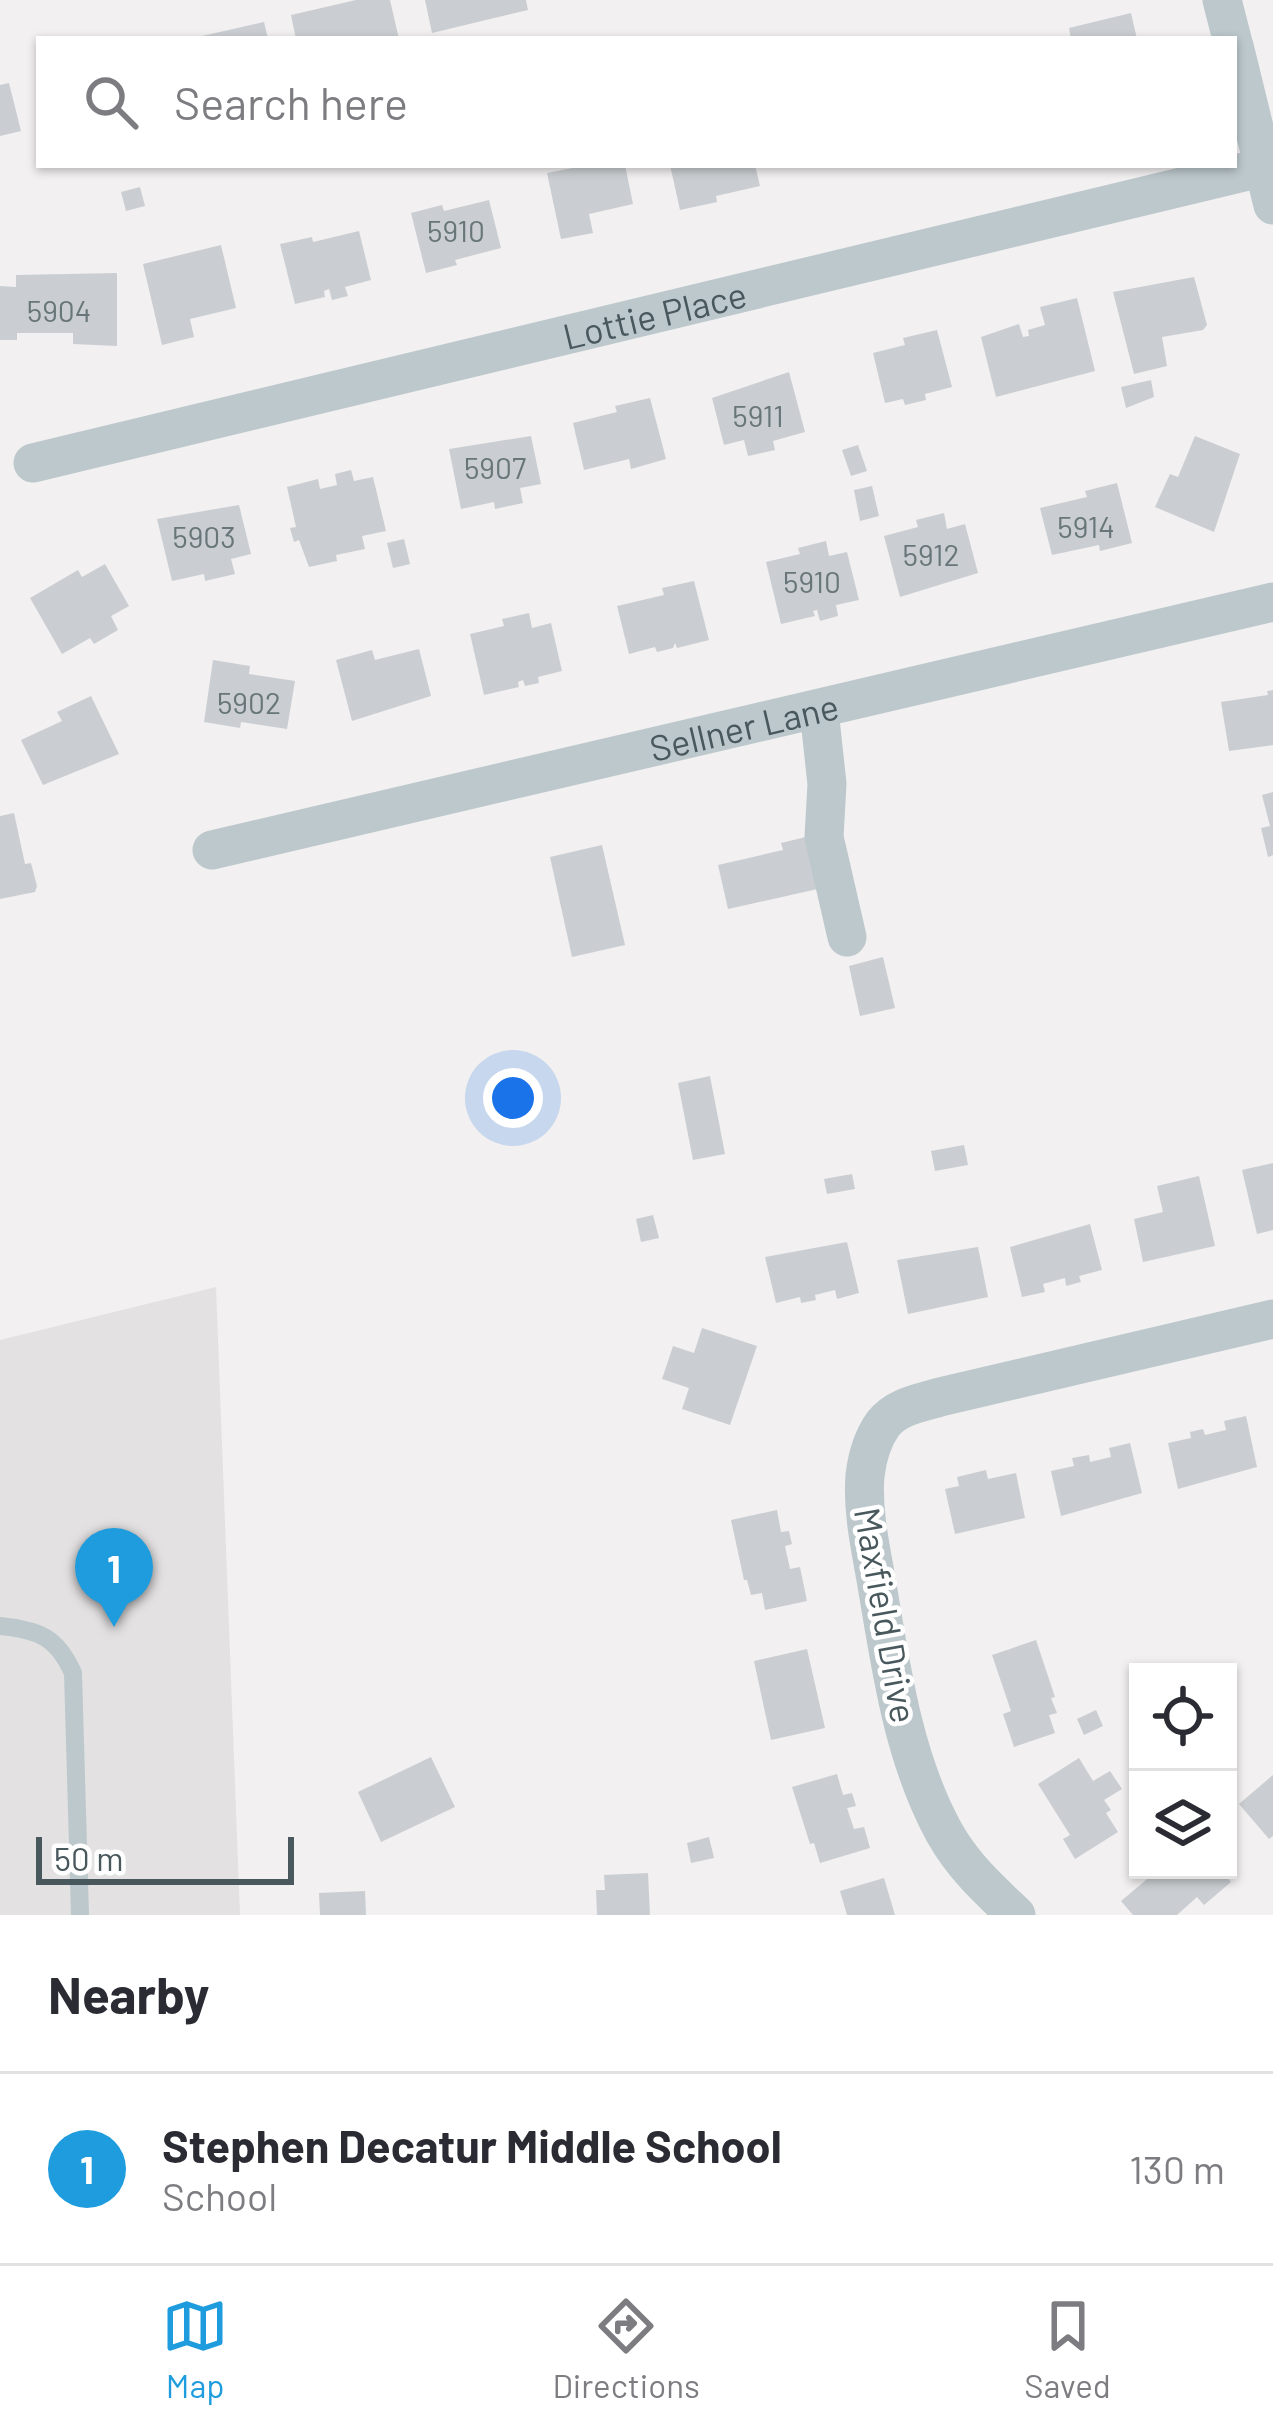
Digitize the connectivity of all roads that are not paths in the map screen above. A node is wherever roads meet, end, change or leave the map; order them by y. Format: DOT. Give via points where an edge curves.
graph roads {
  1 [pos="1222,0"];
  2 [pos="1231,36"];
  3 [pos="1237,57"];
  4 [pos="1270,179"];
  5 [pos="33,463"];
  6 [pos="1273,602"];
  7 [pos="819,710"];
  8 [pos="212,850"];
  9 [pos="848,937"];
  10 [pos="1273,1319"];
  11 [pos="0,1626"];
  12 [pos="80,1915"];
  13 [pos="1016,1915"];
  1 -- 2 [label="street"];
  3 -- 4 [label="street"];
  4 -- 5 [label="street, Lottie Place"];
  6 -- 7 [label="street, Sellner Lane"];
  7 -- 8 [label="street, Sellner Lane"];
  7 -- 9 [label="street" via="824,837"];
  10 -- 13 [label="street, Maxfield Drive" via="899,1409 873,1443 865,1477 868,1535 913,1755 967,1869"];
  11 -- 12 [label="lane" via="47,1638 62,1648 73,1673"];
}
